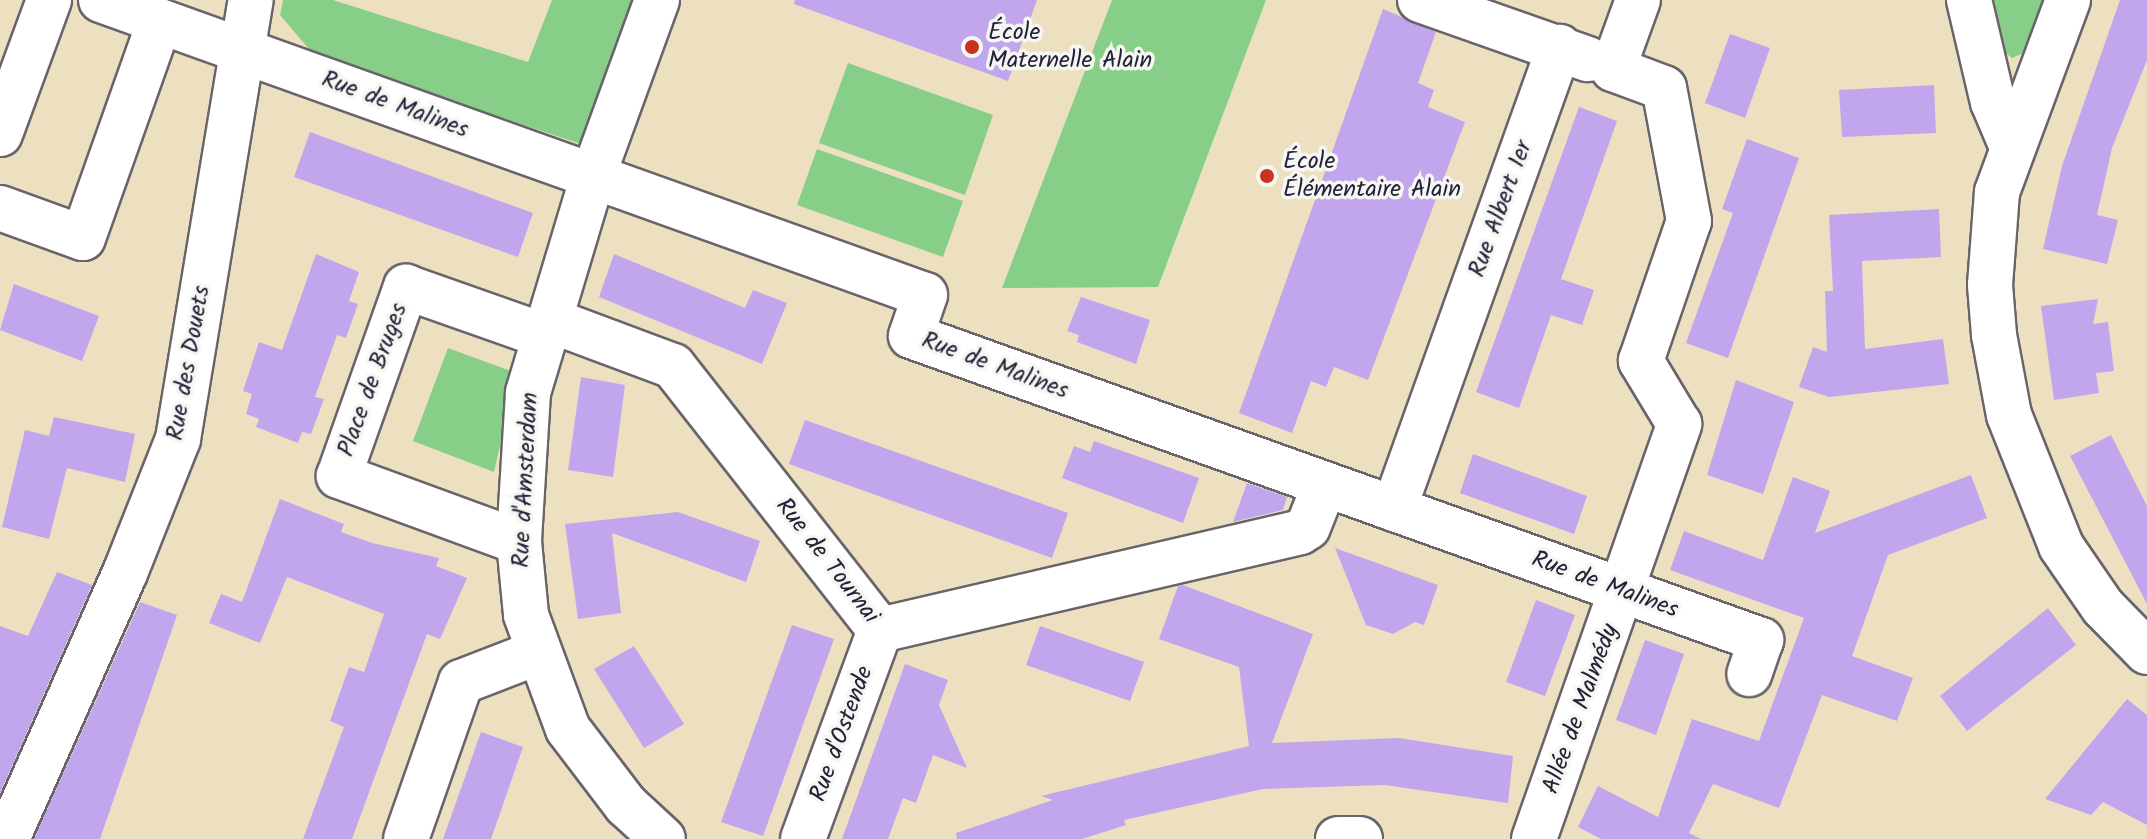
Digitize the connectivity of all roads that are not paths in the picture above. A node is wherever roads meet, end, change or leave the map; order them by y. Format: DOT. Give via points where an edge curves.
graph roads {
  1 [pos="49,0"];
  2 [pos="101,0"];
  3 [pos="251,0"];
  4 [pos="657,0"];
  5 [pos="1420,0"];
  6 [pos="1638,0"];
  7 [pos="1969,0"];
  8 [pos="2068,0"];
  9 [pos="160,21"];
  10 [pos="1559,47"];
  11 [pos="241,51"];
  12 [pos="1613,69"];
  13 [pos="0,134"];
  14 [pos="2012,147"];
  15 [pos="593,176"];
  16 [pos="0,208"];
  17 [pos="547,328"];
  18 [pos="1325,484"];
  19 [pos="1394,509"];
  20 [pos="519,542"];
  21 [pos="1623,591"];
  22 [pos="880,630"];
  23 [pos="2147,652"];
  24 [pos="536,653"];
  25 [pos="1749,674"];
  26 [pos="7,839"];
  27 [pos="406,839"];
  28 [pos="663,839"];
  29 [pos="803,839"];
  30 [pos="1338,839"];
  31 [pos="1360,839"];
  32 [pos="1534,839"];
  1 -- 13 [label="street"];
  2 -- 9 [label="street, Rue de Malines"];
  3 -- 11 [label="street, Rue des Douets"];
  4 -- 15 [label="street, Rue d'Amsterdam"];
  5 -- 10 [label="street"];
  6 -- 12 [label="street"];
  7 -- 14 [label="street" via="1993,102"];
  8 -- 14 [label="street"];
  9 -- 11 [label="street, Rue de Malines"];
  9 -- 16 [label="street" via="83,238"];
  10 -- 12 [label="street, Allée de Malmédy"];
  10 -- 19 [label="street, Rue Albert 1er"];
  11 -- 15 [label="street, Rue de Malines"];
  11 -- 26 [label="street, Rue des Douets" via="178,439"];
  12 -- 21 [label="street, Allée de Malmédy" via="1664,88 1689,221 1641,361 1679,424"];
  14 -- 23 [label="street" via="1997,192 1990,285 2009,415 2061,546 2103,607"];
  15 -- 17 [label="street, Rue d'Amsterdam"];
  15 -- 18 [label="street, Rue de Malines" via="925,295 911,336"];
  17 -- 20 [label="street, Rue d'Amsterdam" via="528,393"];
  17 -- 20 [label="street, Place de Bruges" via="406,287 339,476"];
  17 -- 22 [label="street, Rue de Tournai" via="673,366"];
  18 -- 19 [label="street, Rue de Malines"];
  18 -- 22 [label="street, Rue de Tournai" via="1308,527 1300,532"];
  19 -- 21 [label="street, Rue de Malines"];
  20 -- 24 [label="street, Rue d'Amsterdam" via="524,602"];
  21 -- 25 [label="street, Rue de Malines" via="1761,640"];
  21 -- 32 [label="street, Allée de Malmédy"];
  22 -- 29 [label="street, Rue d'Ostende"];
  24 -- 27 [label="street" via="461,682"];
  24 -- 28 [label="street, Rue d'Amsterdam" via="568,729 626,805"];
  30 -- 31 [label="street"];
}
